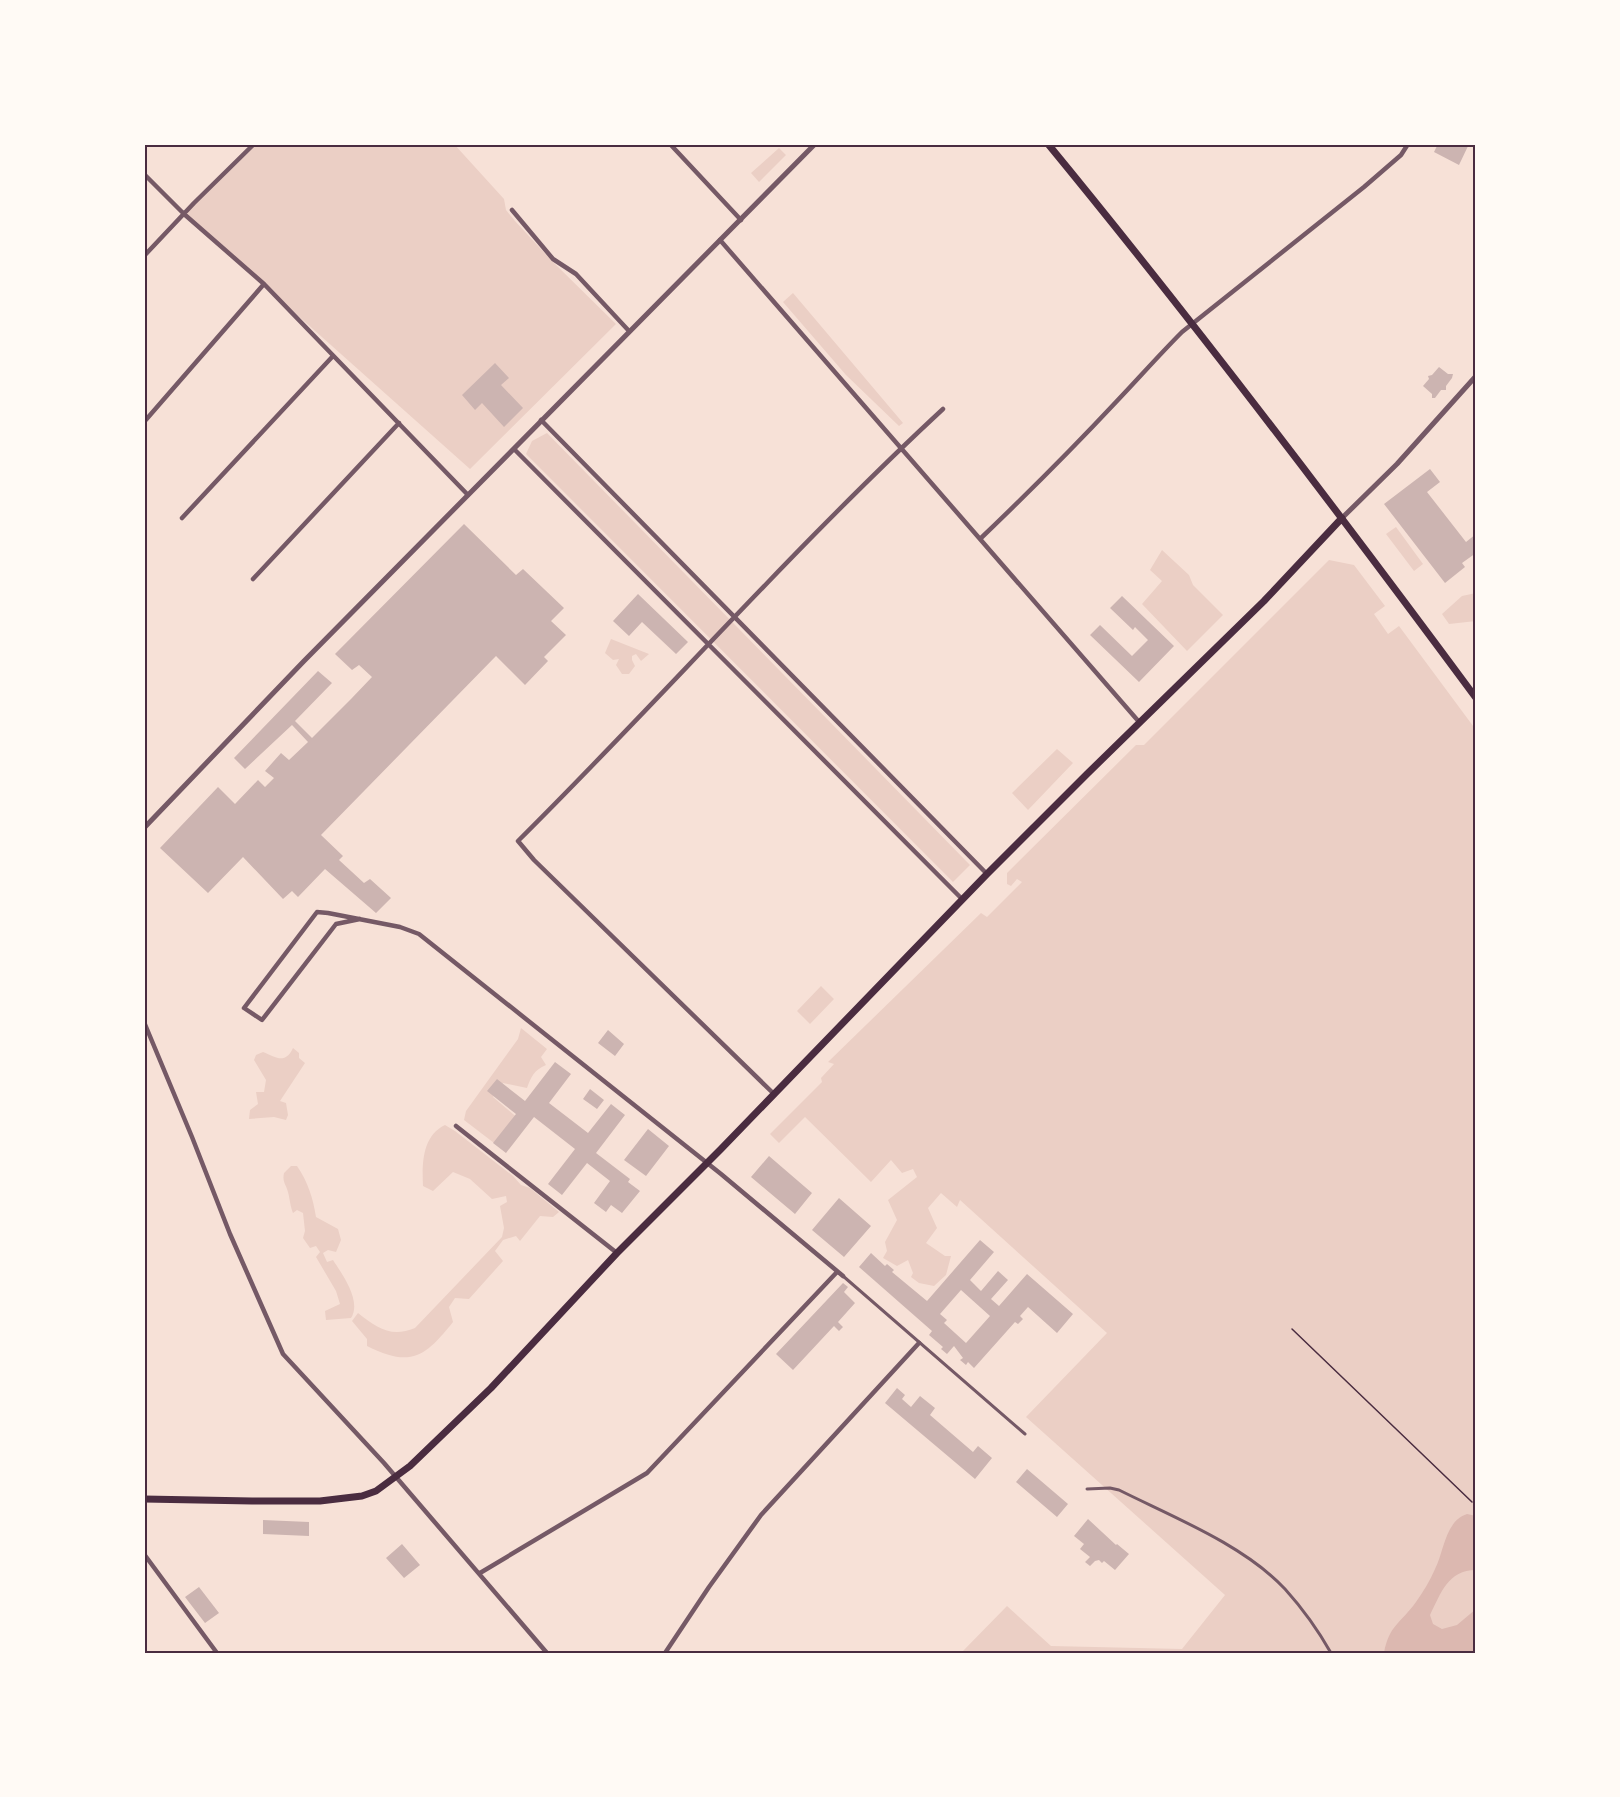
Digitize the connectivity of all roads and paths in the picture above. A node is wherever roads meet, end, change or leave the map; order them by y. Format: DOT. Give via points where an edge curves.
graph roads {
  1 [pos="254,144"];
  2 [pos="669,144"];
  3 [pos="815,144"];
  4 [pos="1048,144"];
  5 [pos="1408,144"];
  6 [pos="144,174"];
  7 [pos="513,210"];
  8 [pos="184,214"];
  9 [pos="741,220"];
  10 [pos="720,240"];
  11 [pos="144,256"];
  12 [pos="264,284"];
  13 [pos="1193,323"];
  14 [pos="629,331"];
  15 [pos="333,356"];
  16 [pos="1476,376"];
  17 [pos="943,409"];
  18 [pos="541,420"];
  19 [pos="144,422"];
  20 [pos="399,423"];
  21 [pos="901,448"];
  22 [pos="514,449"];
  23 [pos="468,495"];
  24 [pos="182,518"];
  25 [pos="1342,518"];
  26 [pos="980,539"];
  27 [pos="253,579"];
  28 [pos="734,617"];
  29 [pos="709,644"];
  30 [pos="1476,698"];
  31 [pos="1140,723"];
  32 [pos="144,828"];
  33 [pos="987,874"];
  34 [pos="962,900"];
  35 [pos="360,919"];
  36 [pos="144,1022"];
  37 [pos="774,1094"];
  38 [pos="456,1126"];
  39 [pos="707,1163"];
  40 [pos="616,1253"];
  41 [pos="837,1272"];
  42 [pos="843,1276"];
  43 [pos="1292,1329"];
  44 [pos="919,1343"];
  45 [pos="1025,1434"];
  46 [pos="396,1477"];
  47 [pos="1087,1488"];
  48 [pos="144,1499"];
  49 [pos="1472,1502"];
  50 [pos="144,1554"];
  51 [pos="480,1573"];
  52 [pos="217,1653"];
  53 [pos="547,1653"];
  54 [pos="665,1653"];
  55 [pos="1331,1653"];
  1 -- 8 [label="street"];
  2 -- 9 [label="street"];
  3 -- 9 [label="street"];
  4 -- 13 [label="main road"];
  5 -- 13 [label="street" via="1364,187"];
  6 -- 8 [label="street"];
  7 -- 14 [label="street" via="553,259 576,274"];
  8 -- 11 [label="street"];
  8 -- 12 [label="street"];
  9 -- 10 [label="street"];
  10 -- 14 [label="street"];
  10 -- 21 [label="street"];
  12 -- 15 [label="street"];
  12 -- 19 [label="street"];
  13 -- 25 [label="main road"];
  13 -- 26 [label="street"];
  14 -- 18 [label="street"];
  15 -- 20 [label="street"];
  15 -- 24 [label="street"];
  16 -- 25 [label="street"];
  17 -- 21 [label="street"];
  18 -- 22 [label="street"];
  18 -- 28 [label="street"];
  20 -- 23 [label="street"];
  20 -- 27 [label="street"];
  21 -- 26 [label="street"];
  21 -- 28 [label="street"];
  22 -- 23 [label="street"];
  22 -- 29 [label="street"];
  23 -- 32 [label="street"];
  25 -- 30 [label="main road"];
  25 -- 31 [label="main road"];
  26 -- 31 [label="street"];
  28 -- 29 [label="street"];
  28 -- 33 [label="street"];
  29 -- 34 [label="street"];
  29 -- 37 [label="street" via="518,842"];
  31 -- 33 [label="main road"];
  33 -- 34 [label="main road"];
  34 -- 37 [label="main road"];
  35 -- 35 [label="street" via="317,912 244,1008 262,1020 336,924"];
  35 -- 39 [label="street" via="420,934"];
  36 -- 46 [label="street" via="283,1354"];
  37 -- 39 [label="main road"];
  38 -- 40 [label="street"];
  39 -- 40 [label="main road"];
  39 -- 41 [label="street"];
  40 -- 46 [label="main road" via="491,1388"];
  41 -- 42 [label="street"];
  41 -- 51 [label="street" via="647,1473"];
  42 -- 44 [label="street"];
  43 -- 49 [label="path"];
  44 -- 45 [label="street"];
  44 -- 54 [label="street" via="761,1515"];
  46 -- 48 [label="main road" via="362,1496 320,1501"];
  46 -- 51 [label="street"];
  47 -- 55 [label="street" via="1119,1490 1223,1542 1284,1588 1317,1628"];
  50 -- 52 [label="street"];
  51 -- 53 [label="street"];
}
